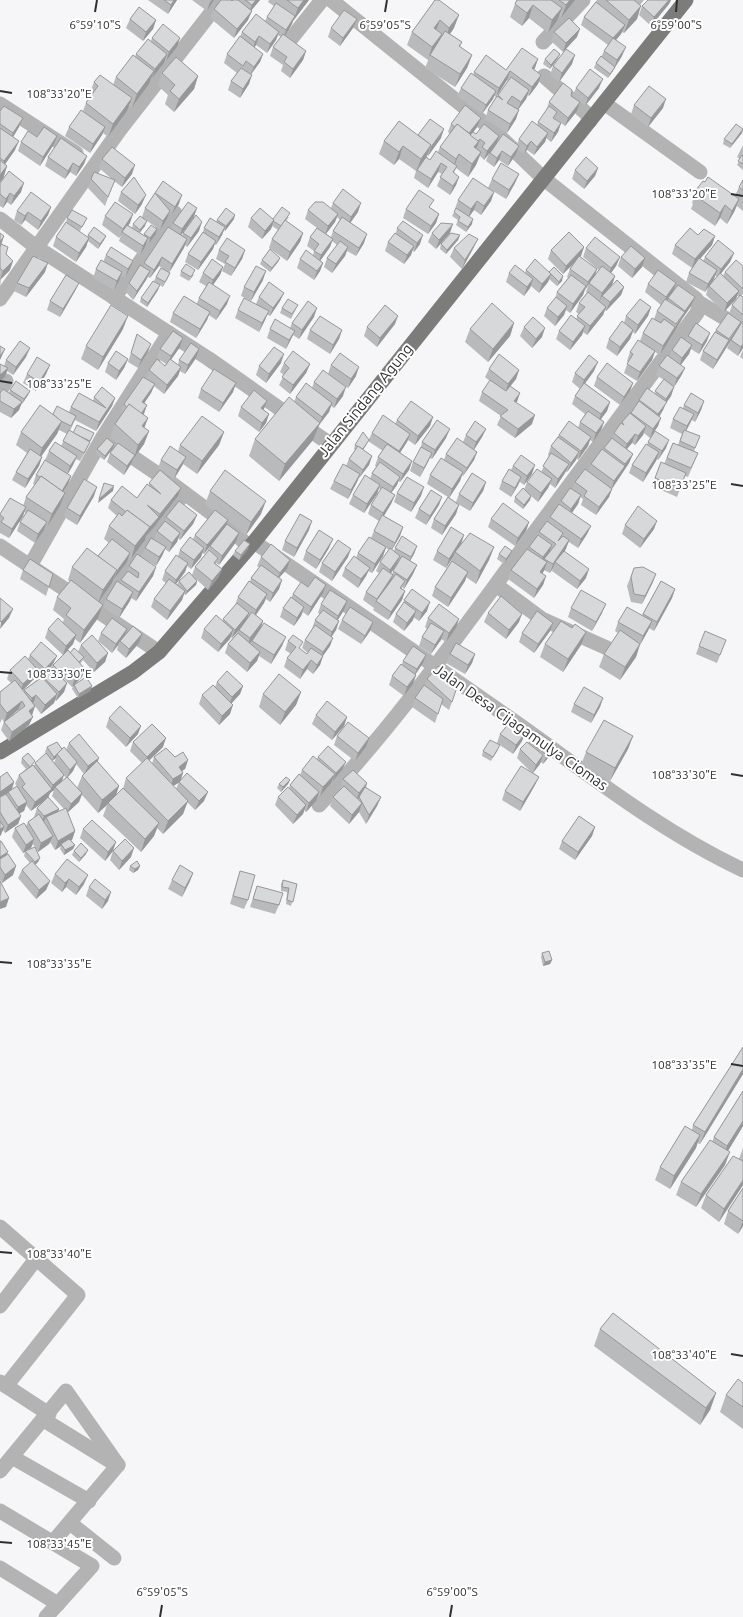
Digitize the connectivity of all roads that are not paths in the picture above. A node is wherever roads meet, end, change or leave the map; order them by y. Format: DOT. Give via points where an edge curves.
graph roads {
  1 [pos="221,0"];
  2 [pos="322,0"];
  3 [pos="331,0"];
  4 [pos="583,0"];
  5 [pos="677,4"];
  6 [pos="290,40"];
  7 [pos="544,42"];
  8 [pos="544,76"];
  9 [pos="604,103"];
  10 [pos="0,104"];
  11 [pos="590,121"];
  12 [pos="96,166"];
  13 [pos="700,172"];
  14 [pos="543,178"];
  15 [pos="175,213"];
  16 [pos="0,219"];
  17 [pos="36,247"];
  18 [pos="114,298"];
  19 [pos="0,299"];
  20 [pos="698,302"];
  21 [pos="743,329"];
  22 [pos="169,333"];
  23 [pos="103,436"];
  24 [pos="330,444"];
  25 [pos="184,493"];
  26 [pos="252,544"];
  27 [pos="0,546"];
  28 [pos="30,566"];
  29 [pos="496,585"];
  30 [pos="97,610"];
  31 [pos="608,648"];
  32 [pos="159,652"];
  33 [pos="435,666"];
  34 [pos="0,752"];
  35 [pos="319,805"];
  36 [pos="743,870"];
  37 [pos="0,1227"];
  38 [pos="36,1259"];
  39 [pos="0,1306"];
  40 [pos="3,1384"];
  41 [pos="46,1417"];
  42 [pos="12,1457"];
  43 [pos="118,1465"];
  44 [pos="0,1471"];
  45 [pos="89,1501"];
  46 [pos="0,1510"];
  47 [pos="70,1523"];
  48 [pos="53,1542"];
  49 [pos="114,1558"];
  50 [pos="0,1568"];
  51 [pos="58,1604"];
  52 [pos="46,1617"];
  1 -- 12 [label="street" via="154,84"];
  2 -- 6 [label="street"];
  3 -- 14 [label="street" via="494,131"];
  4 -- 7 [label="street"];
  5 -- 9 [label="main road, Jalan Sindang Agung"];
  8 -- 11 [label="street" via="586,113"];
  9 -- 11 [label="main road, Jalan Sindang Agung"];
  9 -- 13 [label="street"];
  10 -- 12 [label="street"];
  11 -- 14 [label="main road, Jalan Sindang Agung"];
  12 -- 17 [label="street"];
  14 -- 20 [label="street"];
  14 -- 24 [label="main road, Jalan Sindang Agung"];
  15 -- 18 [label="street"];
  16 -- 17 [label="street"];
  17 -- 18 [label="street"];
  17 -- 19 [label="street"];
  18 -- 22 [label="street"];
  20 -- 21 [label="street"];
  20 -- 29 [label="street" via="698,309 691,320"];
  22 -- 23 [label="street"];
  22 -- 24 [label="street"];
  23 -- 25 [label="street, Jalan Desa Cijagamulya Ciomas"];
  23 -- 28 [label="street"];
  24 -- 26 [label="main road, Jalan Sindang Agung"];
  25 -- 26 [label="street, Jalan Desa Cijagamulya Ciomas"];
  25 -- 30 [label="street"];
  26 -- 32 [label="main road, Jalan Sindang Agung"];
  26 -- 33 [label="street, Jalan Desa Cijagamulya Ciomas"];
  27 -- 28 [label="street"];
  28 -- 30 [label="street"];
  29 -- 31 [label="street" via="542,619"];
  29 -- 33 [label="street"];
  30 -- 32 [label="street"];
  32 -- 34 [label="main road, Jalan Sindang Agung" via="134,672"];
  33 -- 35 [label="street" via="366,754"];
  33 -- 36 [label="street, Jalan Desa Cijagamulya Ciomas" via="606,788 711,854"];
  37 -- 38 [label="street"];
  38 -- 39 [label="street"];
  38 -- 40 [label="street" via="78,1295"];
  40 -- 41 [label="street"];
  41 -- 42 [label="street"];
  41 -- 43 [label="street"];
  41 -- 43 [label="street" via="66,1391"];
  42 -- 44 [label="street"];
  42 -- 45 [label="street"];
  43 -- 45 [label="street"];
  45 -- 47 [label="street"];
  46 -- 48 [label="street"];
  47 -- 48 [label="street"];
  47 -- 49 [label="street"];
  48 -- 51 [label="street" via="92,1566"];
  50 -- 51 [label="street"];
  51 -- 52 [label="street"];
}
